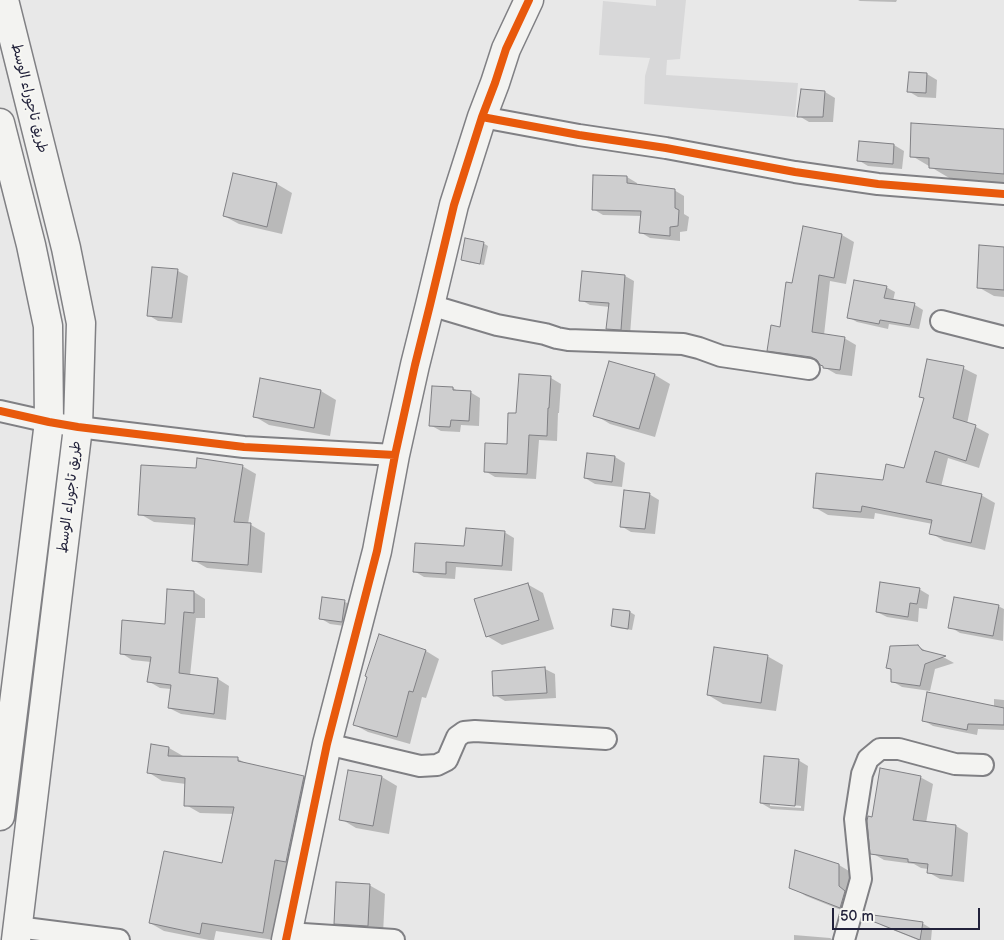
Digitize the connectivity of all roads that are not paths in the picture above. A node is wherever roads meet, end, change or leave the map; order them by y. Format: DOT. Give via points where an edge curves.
graph roads {
  1 [pos="4,0"];
  2 [pos="529,0"];
  3 [pos="482,116"];
  4 [pos="0,123"];
  5 [pos="1004,194"];
  6 [pos="430,305"];
  7 [pos="941,321"];
  8 [pos="1004,337"];
  9 [pos="809,369"];
  10 [pos="0,411"];
  11 [pos="49,422"];
  12 [pos="78,427"];
  13 [pos="395,455"];
  14 [pos="606,739"];
  15 [pos="327,744"];
  16 [pos="983,765"];
  17 [pos="0,816"];
  18 [pos="17,934"];
  19 [pos="287,937"];
  20 [pos="119,940"];
  21 [pos="394,940"];
  22 [pos="844,940"];
  1 -- 12 [label="main road, طريق تاجوراء الوسط" via="66,248 81,323"];
  2 -- 3 [label="main road" via="506,50"];
  3 -- 5 [label="street" via="805,174 878,184"];
  3 -- 6 [label="main road" via="454,205"];
  4 -- 11 [label="main road" via="48,326"];
  6 -- 9 [label="street" via="497,325 568,340 683,344 721,356"];
  6 -- 13 [label="main road"];
  7 -- 8 [label="street"];
  10 -- 11 [label="street"];
  11 -- 12 [label="street"];
  11 -- 17 [label="main road"];
  12 -- 13 [label="street" via="244,447"];
  12 -- 18 [label="main road, طريق تاجوراء الوسط"];
  13 -- 15 [label="main road" via="376,551"];
  14 -- 15 [label="street" via="464,732 457,736 447,760 437,765 420,766"];
  15 -- 19 [label="main road"];
  16 -- 22 [label="street" via="955,764 899,749 880,749 868,759 862,774 855,819 862,879"];
  18 -- 20 [label="street"];
  19 -- 21 [label="street"];
}
